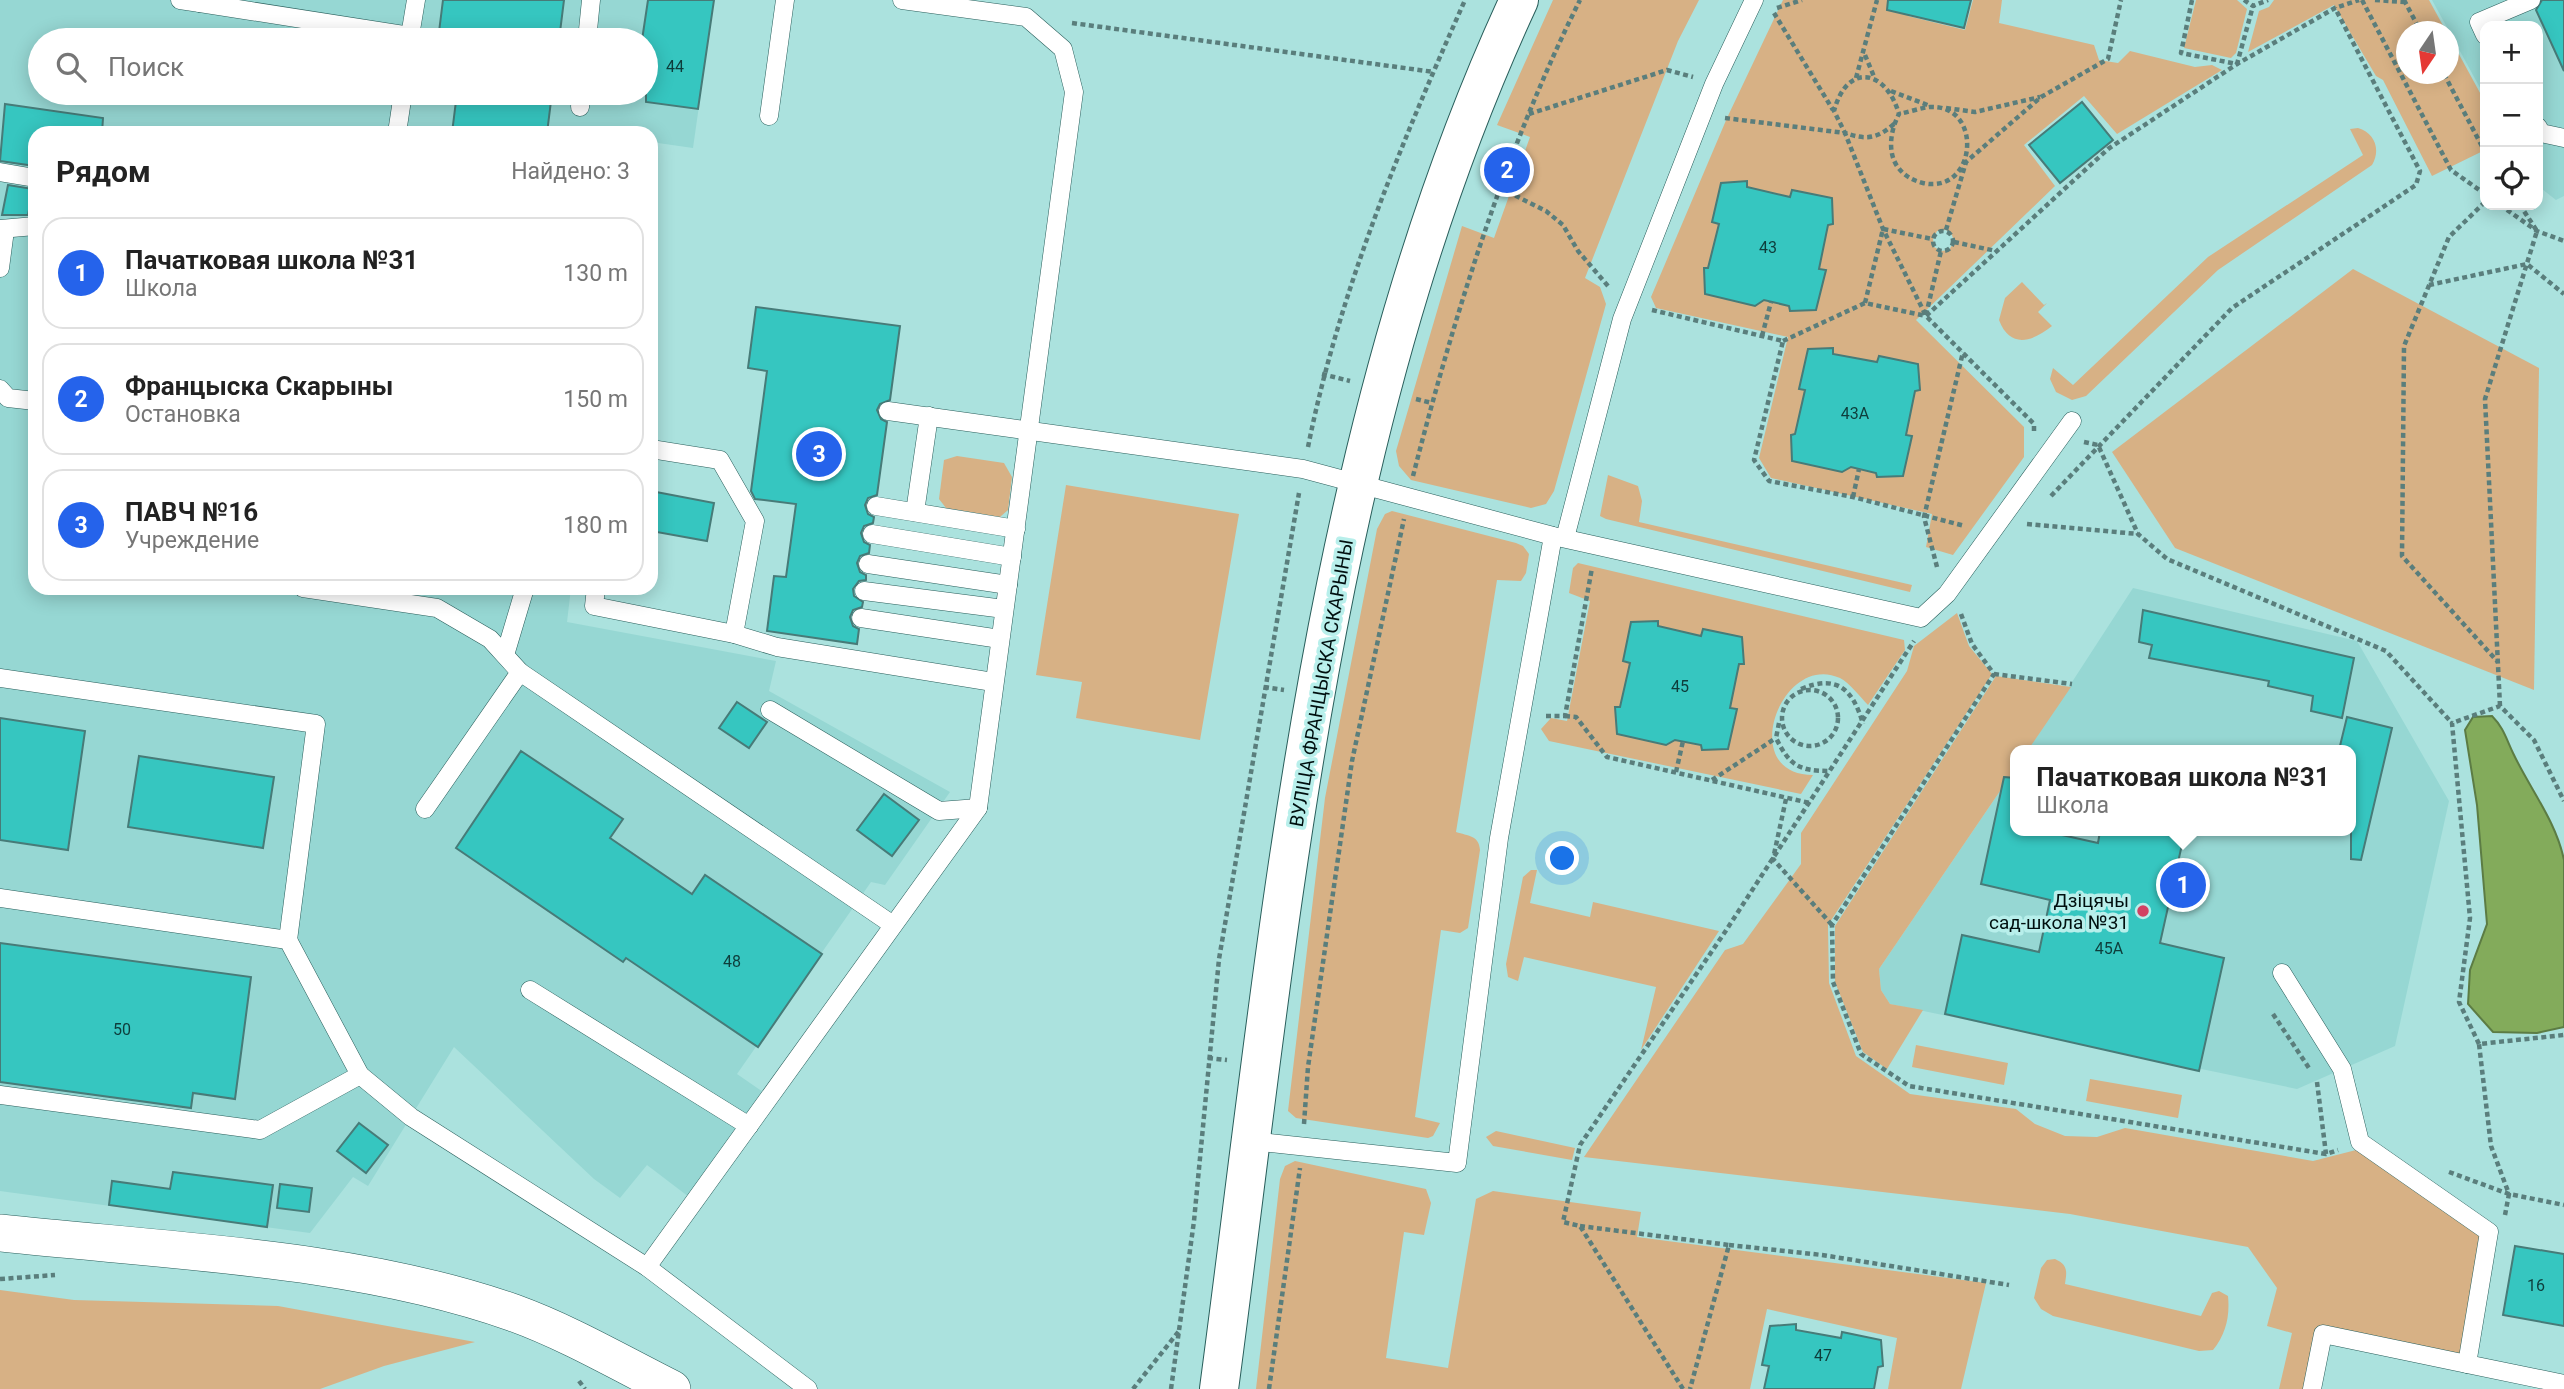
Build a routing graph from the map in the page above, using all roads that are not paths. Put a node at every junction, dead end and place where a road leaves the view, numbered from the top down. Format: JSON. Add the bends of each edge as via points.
{"nodes":[{"id":1,"x":180,"y":0,"type":"edge"},
{"id":2,"x":416,"y":0,"type":"edge"},
{"id":3,"x":591,"y":0,"type":"edge"},
{"id":4,"x":785,"y":0,"type":"edge"},
{"id":5,"x":902,"y":0,"type":"edge"},
{"id":6,"x":1519,"y":0,"type":"edge"},
{"id":7,"x":1754,"y":0,"type":"edge"},
{"id":8,"x":2531,"y":0,"type":"edge"},
{"id":9,"x":200,"y":1,"type":"edge"},
{"id":10,"x":2481,"y":21,"type":"edge"},
{"id":11,"x":353,"y":28,"type":"edge"},
{"id":12,"x":412,"y":28,"type":"edge"},
{"id":13,"x":588,"y":28,"type":"edge"},
{"id":14,"x":401,"y":105,"type":"edge"},
{"id":15,"x":769,"y":116,"type":"dead end"},
{"id":16,"x":398,"y":126,"type":"edge"},
{"id":17,"x":2543,"y":133,"type":"edge"},
{"id":18,"x":2564,"y":138,"type":"edge"},
{"id":19,"x":0,"y":172,"type":"edge"},
{"id":20,"x":28,"y":177,"type":"edge"},
{"id":21,"x":28,"y":227,"type":"edge"},
{"id":22,"x":3,"y":229,"type":"edge"},
{"id":23,"x":0,"y":268,"type":"edge"},
{"id":24,"x":0,"y":389,"type":"edge"},
{"id":25,"x":28,"y":400,"type":"edge"},
{"id":26,"x":888,"y":411,"type":"dead end"},
{"id":27,"x":929,"y":416,"type":"junction"},
{"id":28,"x":2072,"y":421,"type":"dead end"},
{"id":29,"x":1031,"y":430,"type":"junction"},
{"id":30,"x":658,"y":450,"type":"edge"},
{"id":31,"x":1357,"y":485,"type":"junction"},
{"id":32,"x":876,"y":506,"type":"dead end"},
{"id":33,"x":915,"y":512,"type":"junction"},
{"id":34,"x":1016,"y":529,"type":"junction"},
{"id":35,"x":872,"y":534,"type":"dead end"},
{"id":36,"x":1559,"y":537,"type":"junction"},
{"id":37,"x":1012,"y":557,"type":"junction"},
{"id":38,"x":868,"y":564,"type":"dead end"},
{"id":39,"x":1008,"y":585,"type":"junction"},
{"id":40,"x":864,"y":591,"type":"dead end"},
{"id":41,"x":375,"y":595,"type":"edge"},
{"id":42,"x":523,"y":595,"type":"edge"},
{"id":43,"x":595,"y":595,"type":"edge"},
{"id":44,"x":1004,"y":609,"type":"junction"},
{"id":45,"x":861,"y":618,"type":"dead end"},
{"id":46,"x":734,"y":634,"type":"junction"},
{"id":47,"x":1000,"y":639,"type":"junction"},
{"id":48,"x":505,"y":655,"type":"junction"},
{"id":49,"x":520,"y":672,"type":"junction"},
{"id":50,"x":0,"y":678,"type":"edge"},
{"id":51,"x":993,"y":682,"type":"junction"},
{"id":52,"x":770,"y":710,"type":"dead end"},
{"id":53,"x":978,"y":808,"type":"junction"},
{"id":54,"x":425,"y":809,"type":"dead end"},
{"id":55,"x":0,"y":898,"type":"edge"},
{"id":56,"x":893,"y":925,"type":"junction"},
{"id":57,"x":288,"y":940,"type":"junction"},
{"id":58,"x":2282,"y":973,"type":"dead end"},
{"id":59,"x":530,"y":990,"type":"dead end"},
{"id":60,"x":359,"y":1075,"type":"junction"},
{"id":61,"x":0,"y":1095,"type":"edge"},
{"id":62,"x":748,"y":1126,"type":"junction"},
{"id":63,"x":1252,"y":1141,"type":"junction"},
{"id":64,"x":0,"y":1233,"type":"edge"},
{"id":65,"x":647,"y":1268,"type":"junction"},
{"id":66,"x":2467,"y":1364,"type":"junction"},
{"id":67,"x":2564,"y":1384,"type":"edge"},
{"id":68,"x":672,"y":1389,"type":"edge"},
{"id":69,"x":808,"y":1389,"type":"edge"},
{"id":70,"x":1219,"y":1389,"type":"edge"},
{"id":71,"x":2312,"y":1389,"type":"edge"}],
"edges":[{"from":1,"to":9,"type":"lane"},
{"from":2,"to":12,"type":"lane"},
{"from":3,"to":13,"type":"lane"},
{"from":4,"to":15,"type":"lane"},
{"from":5,"to":29,"type":"lane","via":[[1027,17],[1063,49],[1074,92]]},
{"from":6,"to":31,"type":"main road","name":"ВУЛІЦА ФРАНЦЫСКА СКАРЫНЫ","via":[[1482,80],[1448,174]]},
{"from":7,"to":36,"type":"lane","via":[[1714,84],[1629,303]]},
{"from":8,"to":10,"type":"lane"},
{"from":9,"to":11,"type":"lane"},
{"from":14,"to":16,"type":"lane"},
{"from":17,"to":18,"type":"lane"},
{"from":19,"to":20,"type":"lane"},
{"from":21,"to":22,"type":"lane"},
{"from":22,"to":23,"type":"lane"},
{"from":24,"to":25,"type":"lane","via":[[8,398]]},
{"from":26,"to":27,"type":"lane"},
{"from":27,"to":29,"type":"lane"},
{"from":27,"to":33,"type":"lane"},
{"from":28,"to":36,"type":"lane","via":[[1947,594],[1921,618]]},
{"from":29,"to":31,"type":"lane","via":[[1303,469]]},
{"from":29,"to":34,"type":"lane"},
{"from":30,"to":46,"type":"lane","via":[[720,460],[755,521]]},
{"from":31,"to":36,"type":"lane"},
{"from":31,"to":63,"type":"main road","name":"ВУЛІЦА ФРАНЦЫСКА СКАРЫНЫ","via":[[1316,696],[1259,1063]]},
{"from":32,"to":33,"type":"lane"},
{"from":33,"to":34,"type":"lane"},
{"from":34,"to":37,"type":"lane"},
{"from":35,"to":37,"type":"lane"},
{"from":36,"to":63,"type":"lane","via":[[1499,838],[1457,1163]]},
{"from":37,"to":39,"type":"lane"},
{"from":38,"to":39,"type":"lane"},
{"from":39,"to":44,"type":"lane"},
{"from":40,"to":44,"type":"lane"},
{"from":41,"to":48,"type":"lane","via":[[438,608],[490,639]]},
{"from":42,"to":48,"type":"lane"},
{"from":43,"to":46,"type":"lane","via":[[594,606]]},
{"from":44,"to":47,"type":"lane"},
{"from":45,"to":47,"type":"lane"},
{"from":46,"to":51,"type":"lane","via":[[777,647]]},
{"from":47,"to":51,"type":"lane"},
{"from":48,"to":49,"type":"lane"},
{"from":49,"to":54,"type":"lane"},
{"from":49,"to":56,"type":"lane"},
{"from":50,"to":57,"type":"lane","via":[[316,724]]},
{"from":51,"to":53,"type":"lane"},
{"from":52,"to":53,"type":"lane","via":[[939,811]]},
{"from":53,"to":56,"type":"lane"},
{"from":55,"to":57,"type":"lane"},
{"from":56,"to":62,"type":"lane"},
{"from":57,"to":60,"type":"lane"},
{"from":58,"to":66,"type":"lane","via":[[2342,1069],[2360,1142],[2489,1232]]},
{"from":59,"to":62,"type":"lane"},
{"from":60,"to":61,"type":"lane","via":[[260,1129]]},
{"from":60,"to":65,"type":"lane","via":[[411,1117]]},
{"from":62,"to":65,"type":"lane"},
{"from":63,"to":70,"type":"main road","name":"ВУЛІЦА ФРАНЦЫСКА СКАРЫНЫ"},
{"from":64,"to":68,"type":"street","via":[[355,1272],[420,1287],[514,1313]]},
{"from":65,"to":69,"type":"lane"},
{"from":66,"to":67,"type":"lane"},
{"from":66,"to":71,"type":"lane","via":[[2323,1334]]}]}
